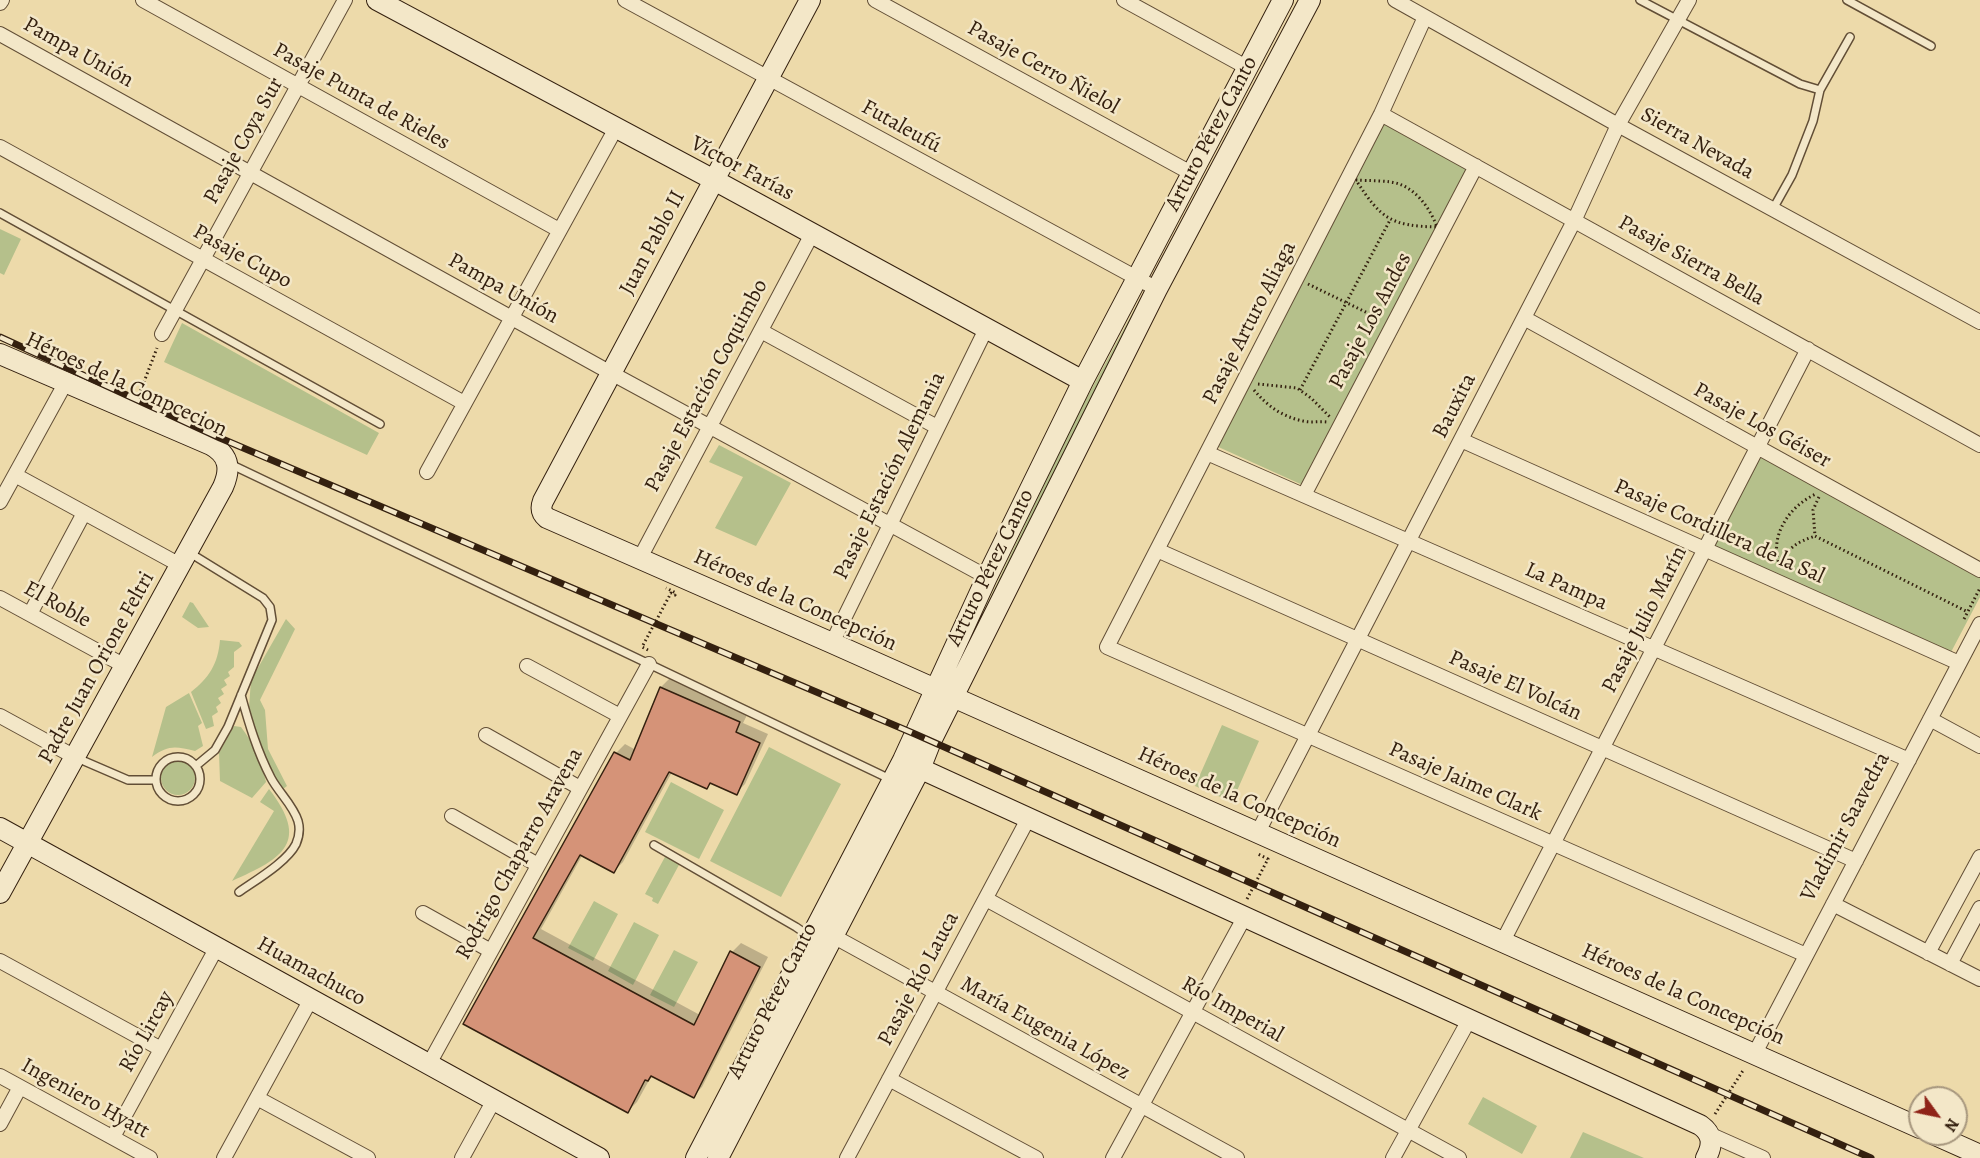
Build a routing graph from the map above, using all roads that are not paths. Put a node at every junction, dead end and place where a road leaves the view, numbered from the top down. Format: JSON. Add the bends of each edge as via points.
{"nodes":[{"id":1,"x":142,"y":0,"type":"edge"},
{"id":2,"x":345,"y":0,"type":"edge"},
{"id":3,"x":377,"y":0,"type":"edge"},
{"id":4,"x":625,"y":0,"type":"edge"},
{"id":5,"x":810,"y":0,"type":"edge"},
{"id":6,"x":875,"y":0,"type":"edge"},
{"id":7,"x":1124,"y":0,"type":"edge"},
{"id":8,"x":1283,"y":0,"type":"edge"},
{"id":9,"x":1310,"y":0,"type":"edge"},
{"id":10,"x":1395,"y":0,"type":"edge"},
{"id":11,"x":1640,"y":0,"type":"edge"},
{"id":12,"x":1689,"y":0,"type":"edge"},
{"id":13,"x":1847,"y":0,"type":"edge"},
{"id":14,"x":1425,"y":17,"type":"junction"},
{"id":15,"x":1678,"y":20,"type":"junction"},
{"id":16,"x":0,"y":34,"type":"edge"},
{"id":17,"x":1850,"y":37,"type":"dead end"},
{"id":18,"x":1931,"y":46,"type":"dead end"},
{"id":19,"x":1248,"y":68,"type":"junction"},
{"id":20,"x":768,"y":78,"type":"junction"},
{"id":21,"x":298,"y":86,"type":"junction"},
{"id":22,"x":1820,"y":90,"type":"junction"},
{"id":23,"x":1381,"y":114,"type":"junction"},
{"id":24,"x":1618,"y":125,"type":"junction"},
{"id":25,"x":616,"y":128,"type":"junction"},
{"id":26,"x":0,"y":147,"type":"edge"},
{"id":27,"x":1476,"y":166,"type":"junction"},
{"id":28,"x":250,"y":173,"type":"junction"},
{"id":29,"x":1191,"y":173,"type":"junction"},
{"id":30,"x":714,"y":180,"type":"junction"},
{"id":31,"x":1773,"y":209,"type":"junction"},
{"id":32,"x":0,"y":213,"type":"edge"},
{"id":33,"x":1574,"y":221,"type":"junction"},
{"id":34,"x":560,"y":230,"type":"junction"},
{"id":35,"x":812,"y":234,"type":"junction"},
{"id":36,"x":203,"y":259,"type":"junction"},
{"id":37,"x":1136,"y":279,"type":"junction"},
{"id":38,"x":1157,"y":289,"type":"junction"},
{"id":39,"x":175,"y":311,"type":"junction"},
{"id":40,"x":512,"y":318,"type":"junction"},
{"id":41,"x":1524,"y":318,"type":"junction"},
{"id":42,"x":1980,"y":322,"type":"edge"},
{"id":43,"x":986,"y":329,"type":"junction"},
{"id":44,"x":761,"y":331,"type":"junction"},
{"id":45,"x":162,"y":334,"type":"road end"},
{"id":46,"x":1808,"y":350,"type":"junction"},
{"id":47,"x":0,"y":354,"type":"edge"},
{"id":48,"x":611,"y":373,"type":"junction"},
{"id":49,"x":1083,"y":381,"type":"junction"},
{"id":50,"x":66,"y":382,"type":"junction"},
{"id":51,"x":464,"y":403,"type":"junction"},
{"id":52,"x":380,"y":424,"type":"dead end"},
{"id":53,"x":710,"y":426,"type":"junction"},
{"id":54,"x":938,"y":427,"type":"junction"},
{"id":55,"x":1461,"y":440,"type":"junction"},
{"id":56,"x":1980,"y":444,"type":"edge"},
{"id":57,"x":1758,"y":447,"type":"junction"},
{"id":58,"x":1207,"y":453,"type":"junction"},
{"id":59,"x":228,"y":463,"type":"junction"},
{"id":60,"x":427,"y":472,"type":"dead end"},
{"id":61,"x":15,"y":475,"type":"junction"},
{"id":62,"x":1304,"y":495,"type":"junction"},
{"id":63,"x":0,"y":502,"type":"edge"},
{"id":64,"x":541,"y":511,"type":"joint"},
{"id":65,"x":84,"y":513,"type":"junction"},
{"id":66,"x":890,"y":524,"type":"junction"},
{"id":67,"x":1409,"y":540,"type":"junction"},
{"id":68,"x":1705,"y":549,"type":"junction"},
{"id":69,"x":1157,"y":550,"type":"junction"},
{"id":70,"x":184,"y":558,"type":"junction"},
{"id":71,"x":640,"y":558,"type":"junction"},
{"id":72,"x":1980,"y":570,"type":"edge"},
{"id":73,"x":987,"y":577,"type":"junction"},
{"id":74,"x":0,"y":598,"type":"edge"},
{"id":75,"x":30,"y":614,"type":"junction"},
{"id":76,"x":1980,"y":624,"type":"edge"},
{"id":77,"x":1358,"y":639,"type":"junction"},
{"id":78,"x":832,"y":643,"type":"junction"},
{"id":79,"x":1107,"y":647,"type":"joint"},
{"id":80,"x":1654,"y":648,"type":"junction"},
{"id":81,"x":649,"y":657,"type":"junction"},
{"id":82,"x":1959,"y":663,"type":"junction"},
{"id":83,"x":124,"y":666,"type":"junction"},
{"id":84,"x":527,"y":666,"type":"dead end"},
{"id":85,"x":935,"y":689,"type":"junction"},
{"id":86,"x":241,"y":695,"type":"junction"},
{"id":87,"x":953,"y":698,"type":"junction"},
{"id":88,"x":0,"y":716,"type":"edge"},
{"id":89,"x":620,"y":716,"type":"junction"},
{"id":90,"x":1930,"y":719,"type":"junction"},
{"id":91,"x":486,"y":735,"type":"dead end"},
{"id":92,"x":1308,"y":735,"type":"junction"},
{"id":93,"x":1980,"y":746,"type":"edge"},
{"id":94,"x":1603,"y":748,"type":"junction"},
{"id":95,"x":75,"y":757,"type":"junction"},
{"id":96,"x":1909,"y":760,"type":"junction"},
{"id":97,"x":197,"y":765,"type":"junction"},
{"id":98,"x":912,"y":765,"type":"junction"},
{"id":99,"x":156,"y":780,"type":"junction"},
{"id":100,"x":901,"y":785,"type":"junction"},
{"id":101,"x":580,"y":788,"type":"junction"},
{"id":102,"x":452,"y":816,"type":"dead end"},
{"id":103,"x":1028,"y":819,"type":"junction"},
{"id":104,"x":0,"y":828,"type":"edge"},
{"id":105,"x":28,"y":843,"type":"junction"},
{"id":106,"x":1262,"y":843,"type":"junction"},
{"id":107,"x":1554,"y":843,"type":"junction"},
{"id":108,"x":654,"y":844,"type":"dead end"},
{"id":109,"x":1980,"y":857,"type":"edge"},
{"id":110,"x":1856,"y":861,"type":"junction"},
{"id":111,"x":538,"y":865,"type":"junction"},
{"id":112,"x":239,"y":892,"type":"dead end"},
{"id":113,"x":0,"y":893,"type":"edge"},
{"id":114,"x":986,"y":899,"type":"junction"},
{"id":115,"x":1833,"y":904,"type":"junction"},
{"id":116,"x":1980,"y":908,"type":"edge"},
{"id":117,"x":423,"y":913,"type":"dead end"},
{"id":118,"x":1244,"y":918,"type":"junction"},
{"id":119,"x":834,"y":936,"type":"junction"},
{"id":120,"x":811,"y":938,"type":"junction"},
{"id":121,"x":1503,"y":941,"type":"junction"},
{"id":122,"x":217,"y":947,"type":"junction"},
{"id":123,"x":491,"y":951,"type":"junction"},
{"id":124,"x":1928,"y":953,"type":"junction"},
{"id":125,"x":1806,"y":955,"type":"junction"},
{"id":126,"x":0,"y":961,"type":"edge"},
{"id":127,"x":1950,"y":964,"type":"junction"},
{"id":128,"x":1980,"y":979,"type":"edge"},
{"id":129,"x":935,"y":993,"type":"junction"},
{"id":130,"x":311,"y":999,"type":"junction"},
{"id":131,"x":1192,"y":1012,"type":"junction"},
{"id":132,"x":1469,"y":1020,"type":"junction"},
{"id":133,"x":161,"y":1049,"type":"junction"},
{"id":134,"x":1755,"y":1053,"type":"junction"},
{"id":135,"x":429,"y":1064,"type":"junction"},
{"id":136,"x":0,"y":1076,"type":"edge"},
{"id":137,"x":890,"y":1079,"type":"junction"},
{"id":138,"x":20,"y":1087,"type":"junction"},
{"id":139,"x":257,"y":1098,"type":"junction"},
{"id":140,"x":494,"y":1100,"type":"junction"},
{"id":141,"x":1141,"y":1106,"type":"junction"},
{"id":142,"x":1908,"y":1123,"type":"edge"},
{"id":143,"x":0,"y":1124,"type":"edge"},
{"id":144,"x":1408,"y":1130,"type":"junction"},
{"id":145,"x":1708,"y":1132,"type":"junction"},
{"id":146,"x":113,"y":1137,"type":"junction"},
{"id":147,"x":1960,"y":1146,"type":"edge"},
{"id":148,"x":586,"y":1155,"type":"edge"},
{"id":149,"x":1980,"y":1155,"type":"edge"},
{"id":150,"x":150,"y":1158,"type":"edge"},
{"id":151,"x":224,"y":1158,"type":"edge"},
{"id":152,"x":368,"y":1158,"type":"edge"},
{"id":153,"x":462,"y":1158,"type":"edge"},
{"id":154,"x":696,"y":1158,"type":"edge"},
{"id":155,"x":718,"y":1158,"type":"edge"},
{"id":156,"x":847,"y":1158,"type":"edge"},
{"id":157,"x":1036,"y":1158,"type":"edge"},
{"id":158,"x":1113,"y":1158,"type":"edge"},
{"id":159,"x":1237,"y":1158,"type":"edge"},
{"id":160,"x":1393,"y":1158,"type":"edge"},
{"id":161,"x":1459,"y":1158,"type":"edge"},
{"id":162,"x":1706,"y":1158,"type":"edge"},
{"id":163,"x":1762,"y":1158,"type":"edge"}],
"edges":[{"from":1,"to":21,"type":"street","name":"Pasaje Punta de Rieles"},
{"from":2,"to":21,"type":"street","name":"Pasaje Coya Sur"},
{"from":3,"to":25,"type":"street","name":"Víctor Farías"},
{"from":4,"to":20,"type":"street","name":"Futaleufú"},
{"from":5,"to":20,"type":"street","name":"Juan Pablo II"},
{"from":6,"to":29,"type":"street","name":"Pasaje Cerro Ñielol"},
{"from":7,"to":19,"type":"street"},
{"from":8,"to":19,"type":"street","name":"Arturo Pérez Canto"},
{"from":9,"to":38,"type":"street","name":"Arturo Pérez Canto"},
{"from":10,"to":14,"type":"street","name":"Sierra Nevada"},
{"from":11,"to":15,"type":"lane"},
{"from":12,"to":15,"type":"street","name":"Bauxita"},
{"from":13,"to":18,"type":"lane"},
{"from":14,"to":23,"type":"street","name":"Pasaje Arturo Aliaga"},
{"from":14,"to":24,"type":"street","name":"Sierra Nevada"},
{"from":15,"to":22,"type":"lane","via":[[1800,84]]},
{"from":15,"to":24,"type":"street","name":"Bauxita"},
{"from":16,"to":28,"type":"street","name":"Pampa Unión"},
{"from":17,"to":22,"type":"lane"},
{"from":19,"to":29,"type":"street","name":"Arturo Pérez Canto"},
{"from":20,"to":30,"type":"street","name":"Juan Pablo II"},
{"from":20,"to":37,"type":"street","name":"Futaleufú"},
{"from":21,"to":28,"type":"street","name":"Pasaje Coya Sur"},
{"from":21,"to":34,"type":"street","name":"Pasaje Punta de Rieles"},
{"from":22,"to":31,"type":"lane","via":[[1813,121],[1792,175]]},
{"from":23,"to":27,"type":"street","name":"Pasaje Sierra Bella"},
{"from":23,"to":58,"type":"street","name":"Pasaje Arturo Aliaga"},
{"from":24,"to":31,"type":"street","name":"Sierra Nevada"},
{"from":24,"to":33,"type":"street","name":"Bauxita"},
{"from":25,"to":30,"type":"street","name":"Víctor Farías"},
{"from":25,"to":34,"type":"street"},
{"from":26,"to":36,"type":"street","name":"Pasaje Cupo"},
{"from":27,"to":33,"type":"street","name":"Pasaje Sierra Bella"},
{"from":27,"to":62,"type":"street","name":"Pasaje Los Andes"},
{"from":28,"to":36,"type":"street","name":"Pasaje Coya Sur"},
{"from":28,"to":40,"type":"street","name":"Pampa Unión"},
{"from":29,"to":37,"type":"street","name":"Arturo Pérez Canto"},
{"from":30,"to":35,"type":"street","name":"Víctor Farías"},
{"from":30,"to":48,"type":"street","name":"Juan Pablo II"},
{"from":31,"to":42,"type":"street","name":"Sierra Nevada"},
{"from":32,"to":39,"type":"lane"},
{"from":33,"to":41,"type":"street","name":"Bauxita"},
{"from":33,"to":46,"type":"street","name":"Pasaje Sierra Bella"},
{"from":34,"to":40,"type":"street"},
{"from":35,"to":43,"type":"street","name":"Víctor Farías"},
{"from":35,"to":44,"type":"street","name":"Pasaje Estación Coquimbo"},
{"from":36,"to":39,"type":"street","name":"Pasaje Coya Sur"},
{"from":36,"to":51,"type":"street","name":"Pasaje Cupo"},
{"from":37,"to":38,"type":"street","name":"Futaleufú"},
{"from":37,"to":49,"type":"street","name":"Arturo Pérez Canto"},
{"from":38,"to":87,"type":"street","name":"Arturo Pérez Canto"},
{"from":39,"to":45,"type":"street","name":"Pasaje Coya Sur"},
{"from":39,"to":52,"type":"lane"},
{"from":40,"to":48,"type":"street","name":"Pampa Unión"},
{"from":40,"to":51,"type":"street"},
{"from":41,"to":55,"type":"street","name":"Bauxita"},
{"from":41,"to":57,"type":"street","name":"Pasaje Los Géiser"},
{"from":43,"to":49,"type":"street","name":"Víctor Farías"},
{"from":43,"to":54,"type":"street","name":"Pasaje Estación Alemania"},
{"from":44,"to":53,"type":"street","name":"Pasaje Estación Coquimbo"},
{"from":44,"to":54,"type":"street"},
{"from":46,"to":56,"type":"street","name":"Pasaje Sierra Bella"},
{"from":46,"to":57,"type":"street","name":"Pasaje Julio Marín"},
{"from":47,"to":50,"type":"street","name":"Héroes de la Conpcecion"},
{"from":48,"to":53,"type":"street","name":"Pampa Unión"},
{"from":48,"to":64,"type":"street","name":"Juan Pablo II"},
{"from":49,"to":73,"type":"street","name":"Arturo Pérez Canto"},
{"from":50,"to":59,"type":"street","name":"Héroes de la Conpcecion","via":[[211,445]]},
{"from":50,"to":61,"type":"street"},
{"from":51,"to":60,"type":"street"},
{"from":53,"to":66,"type":"street","name":"Pampa Unión"},
{"from":53,"to":71,"type":"street","name":"Pasaje Estación Coquimbo"},
{"from":54,"to":66,"type":"street","name":"Pasaje Estación Alemania"},
{"from":55,"to":67,"type":"street","name":"Bauxita"},
{"from":55,"to":68,"type":"street","name":"Pasaje Cordillera de la Sal"},
{"from":57,"to":68,"type":"street","name":"Pasaje Julio Marín"},
{"from":57,"to":72,"type":"street","name":"Pasaje Los Géiser"},
{"from":58,"to":62,"type":"street","name":"La Pampa"},
{"from":58,"to":69,"type":"street","name":"Pasaje Arturo Aliaga"},
{"from":59,"to":70,"type":"street","name":"Padre Juan Orione Feltri","via":[[223,487]]},
{"from":59,"to":81,"type":"lane"},
{"from":61,"to":63,"type":"street"},
{"from":61,"to":65,"type":"street"},
{"from":62,"to":67,"type":"street","name":"La Pampa"},
{"from":64,"to":71,"type":"street","name":"Héroes de la Concepción","via":[[547,518]]},
{"from":65,"to":70,"type":"street"},
{"from":65,"to":75,"type":"street"},
{"from":66,"to":73,"type":"street","name":"Pampa Unión"},
{"from":66,"to":78,"type":"street","name":"Pasaje Estación Alemania"},
{"from":67,"to":77,"type":"street","name":"Bauxita"},
{"from":67,"to":80,"type":"street","name":"La Pampa"},
{"from":68,"to":80,"type":"street","name":"Pasaje Julio Marín"},
{"from":68,"to":82,"type":"street","name":"Pasaje Cordillera de la Sal"},
{"from":69,"to":77,"type":"street","name":"Pasaje El Volcán"},
{"from":69,"to":79,"type":"street","name":"Pasaje Arturo Aliaga"},
{"from":70,"to":83,"type":"street","name":"Padre Juan Orione Feltri"},
{"from":70,"to":86,"type":"lane","via":[[263,598],[270,607],[272,621]]},
{"from":71,"to":78,"type":"street","name":"Héroes de la Concepción"},
{"from":73,"to":85,"type":"street","name":"Arturo Pérez Canto"},
{"from":74,"to":75,"type":"street","name":"El Roble"},
{"from":75,"to":83,"type":"street","name":"El Roble"},
{"from":76,"to":82,"type":"street","name":"Vladimir Saavedra"},
{"from":77,"to":92,"type":"street","name":"Bauxita"},
{"from":77,"to":94,"type":"street","name":"Pasaje El Volcán"},
{"from":78,"to":85,"type":"street","name":"Héroes de la Concepción"},
{"from":79,"to":92,"type":"street","name":"Pasaje Jaime Clark"},
{"from":80,"to":94,"type":"street","name":"Pasaje Julio Marín"},
{"from":80,"to":96,"type":"street","name":"La Pampa"},
{"from":81,"to":89,"type":"street","name":"Rodrigo Chaparro Aravena"},
{"from":81,"to":100,"type":"lane"},
{"from":82,"to":90,"type":"street","name":"Vladimir Saavedra"},
{"from":83,"to":95,"type":"street","name":"Padre Juan Orione Feltri"},
{"from":84,"to":89,"type":"street"},
{"from":85,"to":87,"type":"street","name":"Héroes de la Concepción"},
{"from":85,"to":98,"type":"street","name":"Arturo Pérez Canto"},
{"from":86,"to":97,"type":"lane","via":[[215,750]]},
{"from":86,"to":112,"type":"lane","via":[[261,756],[292,808],[299,835],[287,855]]},
{"from":87,"to":98,"type":"street","name":"Arturo Pérez Canto","via":[[931,741]]},
{"from":87,"to":106,"type":"street","name":"Héroes de la Concepción"},
{"from":88,"to":95,"type":"street"},
{"from":89,"to":101,"type":"street","name":"Rodrigo Chaparro Aravena"},
{"from":90,"to":93,"type":"street"},
{"from":90,"to":96,"type":"street","name":"Vladimir Saavedra"},
{"from":91,"to":101,"type":"street"},
{"from":92,"to":106,"type":"street","name":"Bauxita"},
{"from":92,"to":107,"type":"street","name":"Pasaje Jaime Clark"},
{"from":94,"to":107,"type":"street","name":"Pasaje Julio Marín"},
{"from":94,"to":110,"type":"street","name":"Pasaje El Volcán"},
{"from":95,"to":99,"type":"lane","via":[[128,780]]},
{"from":95,"to":105,"type":"street","name":"Padre Juan Orione Feltri"},
{"from":96,"to":110,"type":"street","name":"Vladimir Saavedra"},
{"from":97,"to":99,"type":"lane","via":[[186,757],[171,757],[160,766]]},
{"from":97,"to":99,"type":"lane","via":[[200,786],[185,800],[166,797]]},
{"from":98,"to":100,"type":"street","name":"Arturo Pérez Canto"},
{"from":98,"to":103,"type":"street"},
{"from":100,"to":119,"type":"street","name":"Arturo Pérez Canto"},
{"from":100,"to":120,"type":"street","name":"Arturo Pérez Canto"},
{"from":101,"to":111,"type":"street","name":"Rodrigo Chaparro Aravena"},
{"from":102,"to":111,"type":"street"},
{"from":103,"to":114,"type":"street","name":"Pasaje Río Lauca"},
{"from":103,"to":118,"type":"street"},
{"from":104,"to":105,"type":"street","name":"Huamachuco"},
{"from":105,"to":113,"type":"street","name":"Padre Juan Orione Feltri"},
{"from":105,"to":122,"type":"street","name":"Huamachuco"},
{"from":106,"to":121,"type":"street","name":"Héroes de la Concepción"},
{"from":107,"to":121,"type":"street","name":"Pasaje Julio Marín"},
{"from":107,"to":125,"type":"street","name":"Pasaje Jaime Clark"},
{"from":108,"to":120,"type":"lane"},
{"from":109,"to":124,"type":"street"},
{"from":110,"to":115,"type":"street","name":"Vladimir Saavedra"},
{"from":111,"to":123,"type":"street","name":"Rodrigo Chaparro Aravena"},
{"from":114,"to":129,"type":"street","name":"Pasaje Río Lauca"},
{"from":114,"to":131,"type":"street","name":"Río Imperial"},
{"from":115,"to":124,"type":"street"},
{"from":115,"to":125,"type":"street","name":"Vladimir Saavedra"},
{"from":116,"to":127,"type":"street"},
{"from":117,"to":123,"type":"street"},
{"from":118,"to":131,"type":"street"},
{"from":118,"to":132,"type":"street"},
{"from":119,"to":129,"type":"street","name":"María Eugenia López"},
{"from":119,"to":155,"type":"street","name":"Arturo Pérez Canto"},
{"from":120,"to":154,"type":"street","name":"Arturo Pérez Canto"},
{"from":121,"to":134,"type":"street","name":"Héroes de la Concepción"},
{"from":122,"to":130,"type":"street","name":"Huamachuco"},
{"from":122,"to":133,"type":"street","name":"Río Lircay"},
{"from":123,"to":135,"type":"street","name":"Rodrigo Chaparro Aravena"},
{"from":124,"to":127,"type":"street"},
{"from":125,"to":134,"type":"street","name":"Vladimir Saavedra"},
{"from":126,"to":133,"type":"street"},
{"from":127,"to":128,"type":"street"},
{"from":129,"to":137,"type":"street","name":"Pasaje Río Lauca"},
{"from":129,"to":141,"type":"street","name":"María Eugenia López"},
{"from":130,"to":135,"type":"street","name":"Huamachuco"},
{"from":130,"to":139,"type":"street"},
{"from":131,"to":141,"type":"street"},
{"from":131,"to":144,"type":"street","name":"Río Imperial"},
{"from":132,"to":144,"type":"street"},
{"from":132,"to":145,"type":"street"},
{"from":133,"to":146,"type":"street","name":"Río Lircay"},
{"from":134,"to":142,"type":"street","name":"Héroes de la Concepción"},
{"from":135,"to":140,"type":"street","name":"Huamachuco"},
{"from":136,"to":138,"type":"street","name":"Ingeniero Hyatt"},
{"from":137,"to":156,"type":"street","name":"Pasaje Río Lauca"},
{"from":137,"to":157,"type":"street"},
{"from":138,"to":143,"type":"street"},
{"from":138,"to":146,"type":"street","name":"Ingeniero Hyatt"},
{"from":139,"to":151,"type":"street"},
{"from":139,"to":152,"type":"street"},
{"from":140,"to":148,"type":"street","name":"Huamachuco"},
{"from":140,"to":153,"type":"street"},
{"from":141,"to":158,"type":"street"},
{"from":141,"to":159,"type":"street","name":"María Eugenia López"},
{"from":144,"to":160,"type":"street"},
{"from":144,"to":161,"type":"street","name":"Río Imperial"},
{"from":145,"to":162,"type":"street","via":[[1712,1148]]},
{"from":145,"to":163,"type":"street"},
{"from":146,"to":150,"type":"street","name":"Ingeniero Hyatt"},
{"from":147,"to":149,"type":"street"}]}
